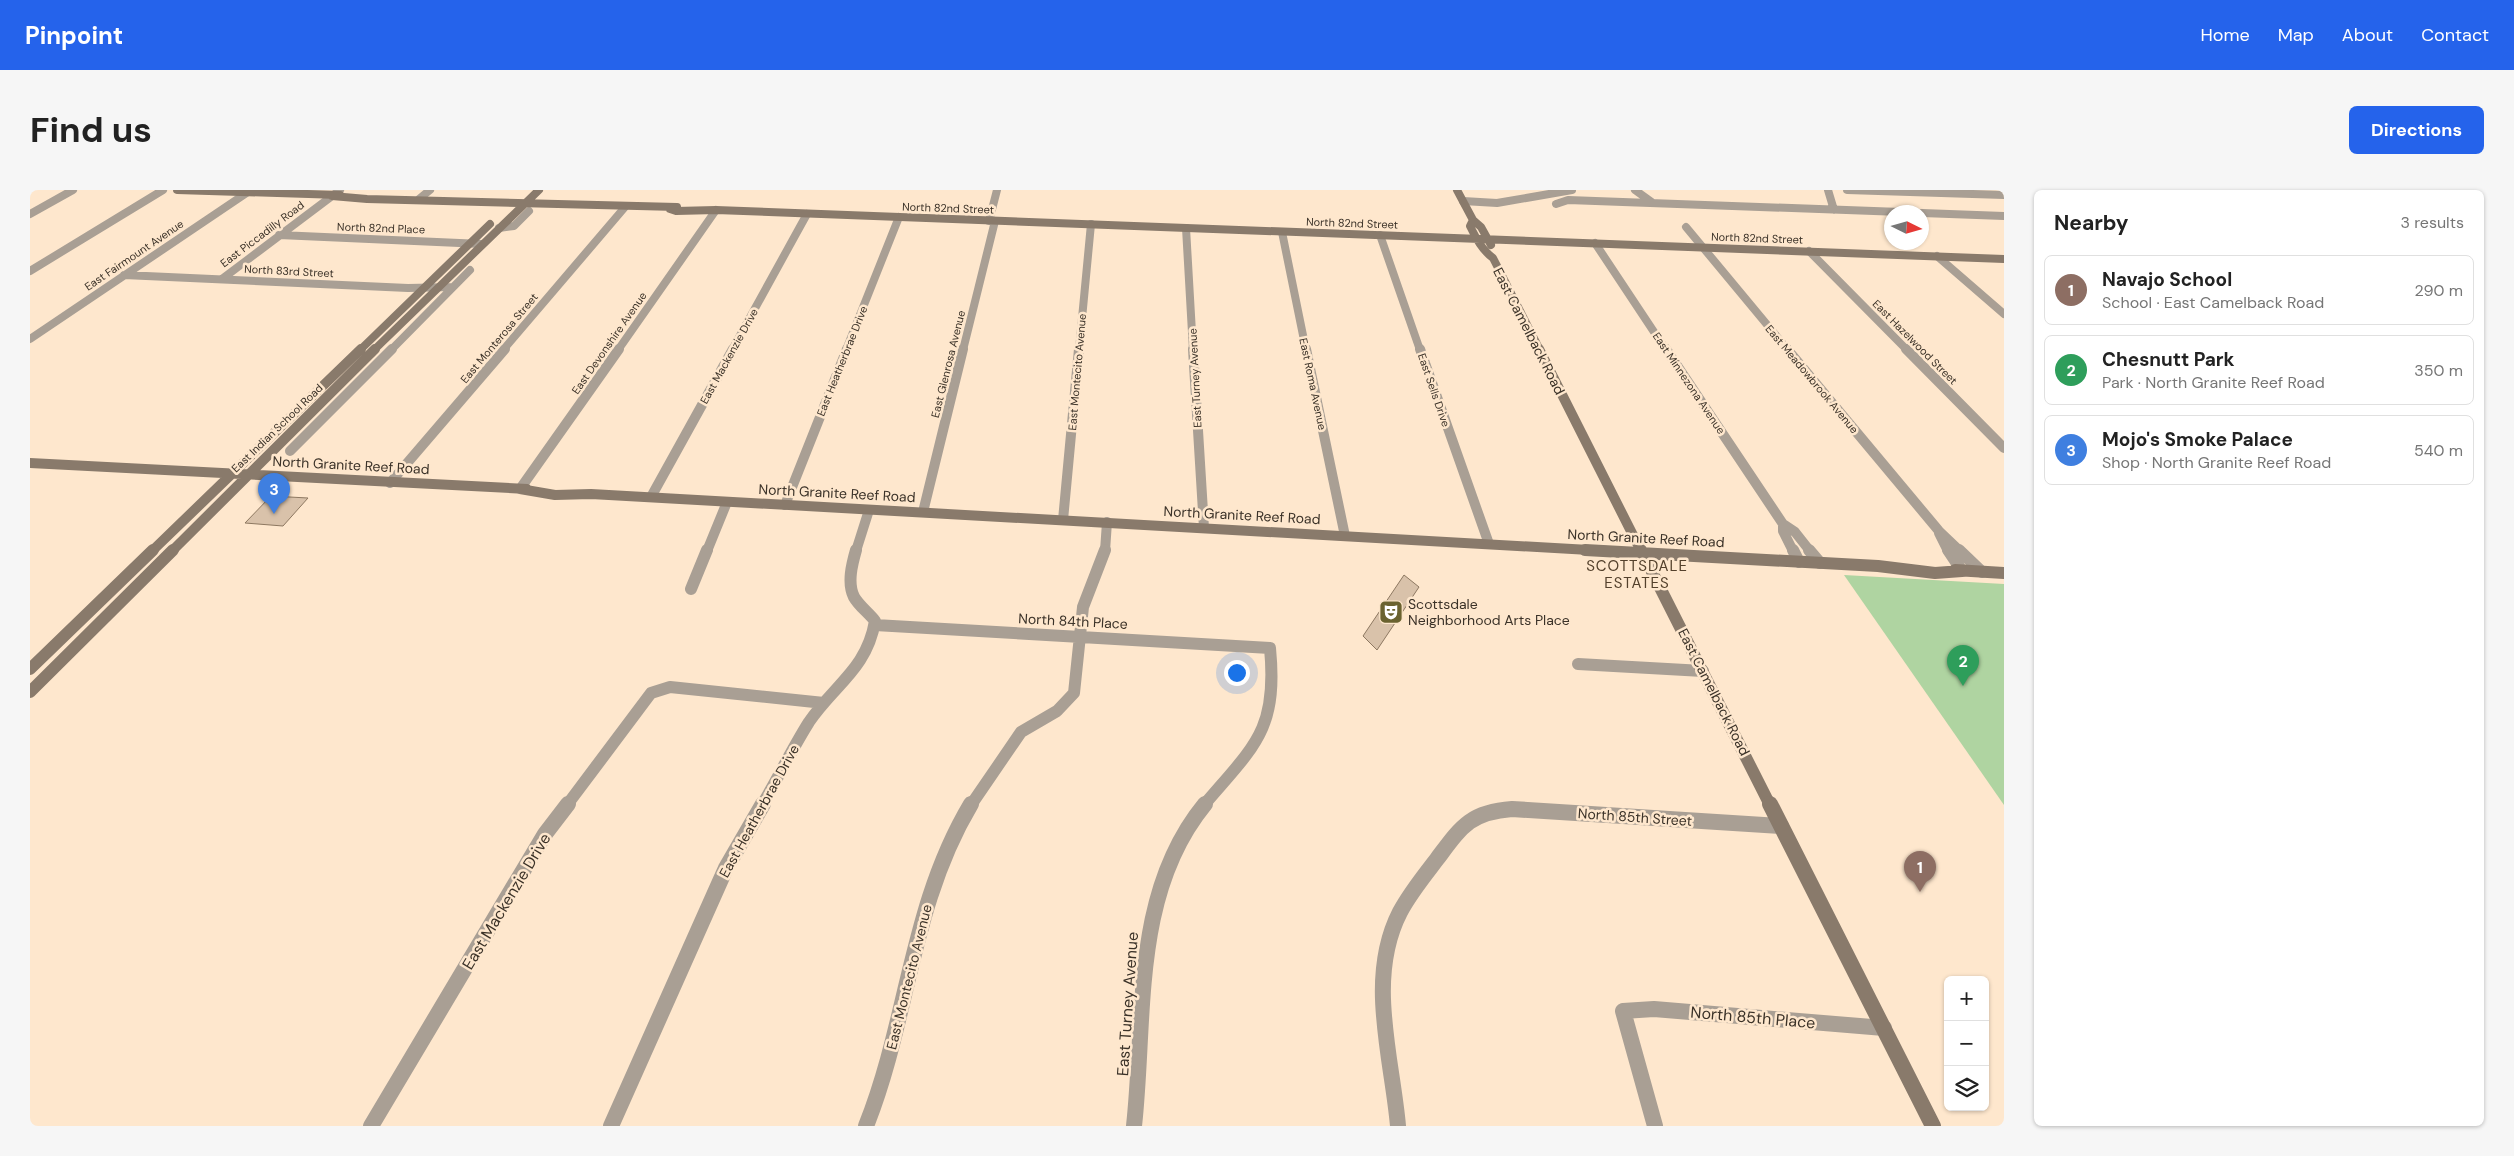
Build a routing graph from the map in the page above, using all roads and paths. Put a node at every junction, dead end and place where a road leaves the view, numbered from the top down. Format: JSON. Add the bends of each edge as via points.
{"nodes":[{"id":1,"x":73,"y":190,"type":"edge"},
{"id":2,"x":163,"y":190,"type":"edge"},
{"id":3,"x":177,"y":190,"type":"edge"},
{"id":4,"x":340,"y":190,"type":"edge"},
{"id":5,"x":430,"y":190,"type":"edge"},
{"id":6,"x":527,"y":190,"type":"edge"},
{"id":7,"x":539,"y":190,"type":"edge"},
{"id":8,"x":997,"y":190,"type":"edge"},
{"id":9,"x":1458,"y":190,"type":"edge"},
{"id":10,"x":1541,"y":190,"type":"edge"},
{"id":11,"x":1572,"y":190,"type":"edge"},
{"id":12,"x":1635,"y":190,"type":"edge"},
{"id":13,"x":1828,"y":190,"type":"edge"},
{"id":14,"x":1847,"y":190,"type":"edge"},
{"id":15,"x":1974,"y":190,"type":"edge"},
{"id":16,"x":249,"y":191,"type":"edge"},
{"id":17,"x":1881,"y":191,"type":"edge"},
{"id":18,"x":2000,"y":195,"type":"edge"},
{"id":19,"x":332,"y":196,"type":"junction"},
{"id":20,"x":419,"y":199,"type":"junction"},
{"id":21,"x":1463,"y":201,"type":"junction"},
{"id":22,"x":513,"y":203,"type":"junction"},
{"id":23,"x":525,"y":203,"type":"junction"},
{"id":24,"x":1653,"y":203,"type":"junction"},
{"id":25,"x":1556,"y":204,"type":"dead end"},
{"id":26,"x":625,"y":207,"type":"junction"},
{"id":27,"x":716,"y":210,"type":"junction"},
{"id":28,"x":1834,"y":210,"type":"junction"},
{"id":29,"x":529,"y":211,"type":"dead end"},
{"id":30,"x":1884,"y":212,"type":"edge"},
{"id":31,"x":1929,"y":213,"type":"edge"},
{"id":32,"x":30,"y":214,"type":"edge"},
{"id":33,"x":807,"y":214,"type":"junction"},
{"id":34,"x":2004,"y":216,"type":"edge"},
{"id":35,"x":899,"y":217,"type":"junction"},
{"id":36,"x":1473,"y":220,"type":"junction"},
{"id":37,"x":992,"y":221,"type":"junction"},
{"id":38,"x":1091,"y":224,"type":"junction"},
{"id":39,"x":1686,"y":227,"type":"dead end"},
{"id":40,"x":499,"y":228,"type":"junction"},
{"id":41,"x":1186,"y":228,"type":"junction"},
{"id":42,"x":1282,"y":232,"type":"junction"},
{"id":43,"x":279,"y":235,"type":"junction"},
{"id":44,"x":1380,"y":235,"type":"junction"},
{"id":45,"x":1477,"y":239,"type":"junction"},
{"id":46,"x":1488,"y":239,"type":"junction"},
{"id":47,"x":470,"y":243,"type":"junction"},
{"id":48,"x":1595,"y":243,"type":"junction"},
{"id":49,"x":482,"y":244,"type":"junction"},
{"id":50,"x":1702,"y":247,"type":"junction"},
{"id":51,"x":1809,"y":251,"type":"junction"},
{"id":52,"x":1937,"y":256,"type":"junction"},
{"id":53,"x":1493,"y":258,"type":"junction"},
{"id":54,"x":2004,"y":259,"type":"edge"},
{"id":55,"x":470,"y":270,"type":"dead end"},
{"id":56,"x":30,"y":271,"type":"edge"},
{"id":57,"x":124,"y":275,"type":"junction"},
{"id":58,"x":222,"y":279,"type":"junction"},
{"id":59,"x":423,"y":287,"type":"junction"},
{"id":60,"x":438,"y":287,"type":"junction"},
{"id":61,"x":454,"y":287,"type":"junction"},
{"id":62,"x":2004,"y":314,"type":"edge"},
{"id":63,"x":30,"y":338,"type":"edge"},
{"id":64,"x":282,"y":441,"type":"junction"},
{"id":65,"x":299,"y":442,"type":"junction"},
{"id":66,"x":2004,"y":448,"type":"edge"},
{"id":67,"x":290,"y":451,"type":"dead end"},
{"id":68,"x":30,"y":463,"type":"edge"},
{"id":69,"x":230,"y":474,"type":"junction"},
{"id":70,"x":248,"y":475,"type":"junction"},
{"id":71,"x":390,"y":483,"type":"junction"},
{"id":72,"x":520,"y":490,"type":"junction"},
{"id":73,"x":651,"y":497,"type":"junction"},
{"id":74,"x":727,"y":502,"type":"junction"},
{"id":75,"x":784,"y":505,"type":"junction"},
{"id":76,"x":869,"y":510,"type":"junction"},
{"id":77,"x":923,"y":512,"type":"junction"},
{"id":78,"x":1063,"y":520,"type":"junction"},
{"id":79,"x":1107,"y":522,"type":"junction"},
{"id":80,"x":1783,"y":524,"type":"junction"},
{"id":81,"x":1204,"y":528,"type":"junction"},
{"id":82,"x":1939,"y":531,"type":"junction"},
{"id":83,"x":1345,"y":536,"type":"junction"},
{"id":84,"x":1489,"y":544,"type":"junction"},
{"id":85,"x":1644,"y":553,"type":"junction"},
{"id":86,"x":1799,"y":562,"type":"junction"},
{"id":87,"x":1820,"y":563,"type":"junction"},
{"id":88,"x":1962,"y":571,"type":"junction"},
{"id":89,"x":1982,"y":572,"type":"junction"},
{"id":90,"x":2004,"y":573,"type":"edge"},
{"id":91,"x":691,"y":589,"type":"dead end"},
{"id":92,"x":875,"y":625,"type":"junction"},
{"id":93,"x":1080,"y":637,"type":"junction"},
{"id":94,"x":1270,"y":648,"type":"joint"},
{"id":95,"x":1578,"y":664,"type":"dead end"},
{"id":96,"x":30,"y":669,"type":"edge"},
{"id":97,"x":1703,"y":671,"type":"junction"},
{"id":98,"x":30,"y":692,"type":"edge"},
{"id":99,"x":824,"y":703,"type":"junction"},
{"id":100,"x":1781,"y":826,"type":"junction"},
{"id":101,"x":1884,"y":1028,"type":"junction"},
{"id":102,"x":371,"y":1126,"type":"edge"},
{"id":103,"x":611,"y":1126,"type":"edge"},
{"id":104,"x":866,"y":1126,"type":"edge"},
{"id":105,"x":1134,"y":1126,"type":"edge"},
{"id":106,"x":1398,"y":1126,"type":"edge"},
{"id":107,"x":1654,"y":1126,"type":"edge"},
{"id":108,"x":1933,"y":1126,"type":"edge"}],
"edges":[{"from":1,"to":32,"type":"street"},
{"from":2,"to":56,"type":"street"},
{"from":3,"to":16,"type":"street","name":"North 82nd Street"},
{"from":4,"to":19,"type":"street","name":"East Piccadilly Road"},
{"from":5,"to":20,"type":"street"},
{"from":6,"to":22,"type":"street","name":"East Indian School Road"},
{"from":7,"to":23,"type":"street","name":"East Indian School Road"},
{"from":8,"to":37,"type":"street","name":"East Glenrosa Avenue"},
{"from":9,"to":21,"type":"street","name":"East Camelback Road"},
{"from":10,"to":21,"type":"street","via":[[1503,198]]},
{"from":11,"to":21,"type":"street","via":[[1504,203]]},
{"from":12,"to":24,"type":"street"},
{"from":13,"to":28,"type":"street"},
{"from":14,"to":17,"type":"street"},
{"from":15,"to":18,"type":"street"},
{"from":16,"to":19,"type":"street","name":"North 82nd Street"},
{"from":16,"to":57,"type":"street","name":"East Fairmount Avenue"},
{"from":17,"to":18,"type":"street"},
{"from":19,"to":20,"type":"street","name":"North 82nd Street"},
{"from":19,"to":43,"type":"street","name":"East Piccadilly Road"},
{"from":20,"to":22,"type":"street","name":"North 82nd Street"},
{"from":21,"to":36,"type":"street","name":"East Camelback Road"},
{"from":22,"to":23,"type":"street","name":"North 82nd Street"},
{"from":22,"to":47,"type":"street","name":"East Indian School Road"},
{"from":23,"to":26,"type":"street","name":"North 82nd Street"},
{"from":23,"to":40,"type":"street","name":"East Indian School Road"},
{"from":24,"to":25,"type":"street","via":[[1568,200]]},
{"from":24,"to":28,"type":"street"},
{"from":26,"to":27,"type":"street","name":"North 82nd Street"},
{"from":26,"to":71,"type":"street","name":"East Monterosa Street"},
{"from":27,"to":33,"type":"street","name":"North 82nd Street"},
{"from":27,"to":72,"type":"street","name":"East Devonshire Avenue"},
{"from":28,"to":30,"type":"street"},
{"from":29,"to":40,"type":"street","name":"East Indian School Road","via":[[514,226]]},
{"from":31,"to":34,"type":"street"},
{"from":33,"to":35,"type":"street","name":"North 82nd Street"},
{"from":33,"to":73,"type":"street","name":"East Mackenzie Drive"},
{"from":35,"to":37,"type":"street","name":"North 82nd Street"},
{"from":35,"to":75,"type":"street","name":"East Heatherbrae Drive"},
{"from":36,"to":45,"type":"street","name":"East Camelback Road","via":[[1470,226]]},
{"from":36,"to":46,"type":"street","name":"East Camelback Road"},
{"from":37,"to":38,"type":"street","name":"North 82nd Street"},
{"from":37,"to":77,"type":"street","name":"East Glenrosa Avenue"},
{"from":38,"to":41,"type":"street","name":"North 82nd Street"},
{"from":38,"to":78,"type":"street","name":"East Montecito Avenue"},
{"from":39,"to":50,"type":"street","name":"East Meadowbrook Avenue"},
{"from":40,"to":49,"type":"street","name":"East Indian School Road"},
{"from":41,"to":42,"type":"street","name":"North 82nd Street"},
{"from":41,"to":81,"type":"street","name":"East Turney Avenue"},
{"from":42,"to":44,"type":"street","name":"North 82nd Street"},
{"from":42,"to":83,"type":"street","name":"East Roma Avenue"},
{"from":43,"to":47,"type":"street","name":"North 82nd Place"},
{"from":43,"to":58,"type":"street","name":"East Piccadilly Road"},
{"from":44,"to":45,"type":"street","name":"North 82nd Street"},
{"from":44,"to":84,"type":"street","name":"East Sells Drive"},
{"from":45,"to":46,"type":"street","name":"North 82nd Street"},
{"from":45,"to":53,"type":"street","name":"East Camelback Road","via":[[1485,253]]},
{"from":46,"to":48,"type":"street","name":"North 82nd Street"},
{"from":46,"to":53,"type":"street","name":"East Camelback Road","via":[[1495,253]]},
{"from":47,"to":49,"type":"street","name":"North 82nd Place"},
{"from":47,"to":59,"type":"street","name":"East Indian School Road"},
{"from":48,"to":50,"type":"street","name":"North 82nd Street"},
{"from":48,"to":80,"type":"street","name":"East Minnezona Avenue"},
{"from":49,"to":60,"type":"street","name":"East Indian School Road"},
{"from":50,"to":51,"type":"street","name":"North 82nd Street"},
{"from":50,"to":82,"type":"street","name":"East Meadowbrook Avenue"},
{"from":51,"to":52,"type":"street","name":"North 82nd Street"},
{"from":51,"to":66,"type":"street","name":"East Hazelwood Street"},
{"from":52,"to":54,"type":"street","name":"North 82nd Street"},
{"from":52,"to":62,"type":"street"},
{"from":53,"to":85,"type":"street","name":"East Camelback Road"},
{"from":55,"to":61,"type":"street","name":"East Indian School Road"},
{"from":57,"to":58,"type":"street","name":"North 83rd Street"},
{"from":57,"to":63,"type":"street","name":"East Fairmount Avenue"},
{"from":58,"to":59,"type":"street","name":"North 83rd Street"},
{"from":59,"to":60,"type":"street","name":"North 83rd Street"},
{"from":59,"to":69,"type":"street","name":"East Indian School Road"},
{"from":60,"to":61,"type":"street","name":"North 83rd Street"},
{"from":60,"to":64,"type":"street","name":"East Indian School Road"},
{"from":61,"to":65,"type":"street","name":"East Indian School Road"},
{"from":64,"to":65,"type":"street","name":"East Indian School Road"},
{"from":64,"to":70,"type":"street","name":"East Indian School Road"},
{"from":65,"to":67,"type":"street","name":"East Indian School Road"},
{"from":68,"to":69,"type":"street","name":"North Granite Reef Road"},
{"from":69,"to":70,"type":"street","name":"North Granite Reef Road"},
{"from":69,"to":96,"type":"street","name":"East Indian School Road"},
{"from":70,"to":71,"type":"street","name":"North Granite Reef Road"},
{"from":70,"to":98,"type":"street","name":"East Indian School Road"},
{"from":71,"to":72,"type":"street","name":"North Granite Reef Road"},
{"from":72,"to":73,"type":"street","name":"North Granite Reef Road","via":[[556,495]]},
{"from":73,"to":74,"type":"street","name":"North Granite Reef Road"},
{"from":74,"to":75,"type":"street","name":"North Granite Reef Road"},
{"from":74,"to":91,"type":"street"},
{"from":75,"to":76,"type":"street","name":"North Granite Reef Road"},
{"from":76,"to":77,"type":"street","name":"North Granite Reef Road"},
{"from":76,"to":92,"type":"street","via":[[851,570],[850,584],[853,595],[871,614]]},
{"from":77,"to":78,"type":"street","name":"North Granite Reef Road"},
{"from":78,"to":79,"type":"street","name":"North Granite Reef Road"},
{"from":79,"to":81,"type":"street","name":"North Granite Reef Road"},
{"from":79,"to":93,"type":"street","name":"East Montecito Avenue","via":[[1105,553],[1083,606]]},
{"from":80,"to":86,"type":"street","name":"East Minnezona Avenue","via":[[1783,531]]},
{"from":80,"to":87,"type":"street","name":"East Minnezona Avenue","via":[[1795,532]]},
{"from":81,"to":83,"type":"street","name":"North Granite Reef Road"},
{"from":82,"to":88,"type":"street","name":"East Meadowbrook Avenue","via":[[1940,538]]},
{"from":82,"to":89,"type":"street","name":"East Meadowbrook Avenue"},
{"from":83,"to":84,"type":"street","name":"North Granite Reef Road"},
{"from":84,"to":85,"type":"street","name":"North Granite Reef Road"},
{"from":85,"to":86,"type":"street","name":"North Granite Reef Road"},
{"from":85,"to":97,"type":"street","name":"East Camelback Road"},
{"from":86,"to":87,"type":"street","name":"North Granite Reef Road"},
{"from":87,"to":88,"type":"street","name":"North Granite Reef Road","via":[[1944,574]]},
{"from":88,"to":89,"type":"street","name":"North Granite Reef Road"},
{"from":89,"to":90,"type":"street","name":"North Granite Reef Road"},
{"from":92,"to":93,"type":"street","name":"North 84th Place"},
{"from":92,"to":99,"type":"street","name":"East Heatherbrae Drive","via":[[856,671]]},
{"from":93,"to":94,"type":"street","name":"North 84th Place"},
{"from":93,"to":104,"type":"street","name":"East Montecito Avenue","via":[[1077,683],[1070,701],[1021,732],[973,799],[950,843],[929,896],[913,950],[893,1044]]},
{"from":94,"to":105,"type":"street","name":"East Turney Avenue","via":[[1273,681],[1269,714],[1258,740],[1185,834],[1171,862],[1152,918],[1146,947]]},
{"from":95,"to":97,"type":"street"},
{"from":97,"to":100,"type":"street","name":"East Camelback Road"},
{"from":99,"to":102,"type":"street","name":"East Mackenzie Drive","via":[[670,687],[658,689],[645,699],[545,834]]},
{"from":99,"to":103,"type":"street","name":"East Heatherbrae Drive","via":[[810,721],[726,868]]},
{"from":100,"to":101,"type":"street","name":"East Camelback Road"},
{"from":100,"to":106,"type":"street","name":"North 85th Street","via":[[1512,809],[1488,810],[1471,817],[1455,833],[1408,899],[1396,919],[1386,948],[1382,996]]},
{"from":101,"to":107,"type":"street","name":"North 85th Place","via":[[1654,1009],[1623,1011]]},
{"from":101,"to":108,"type":"street","name":"East Camelback Road"}]}
